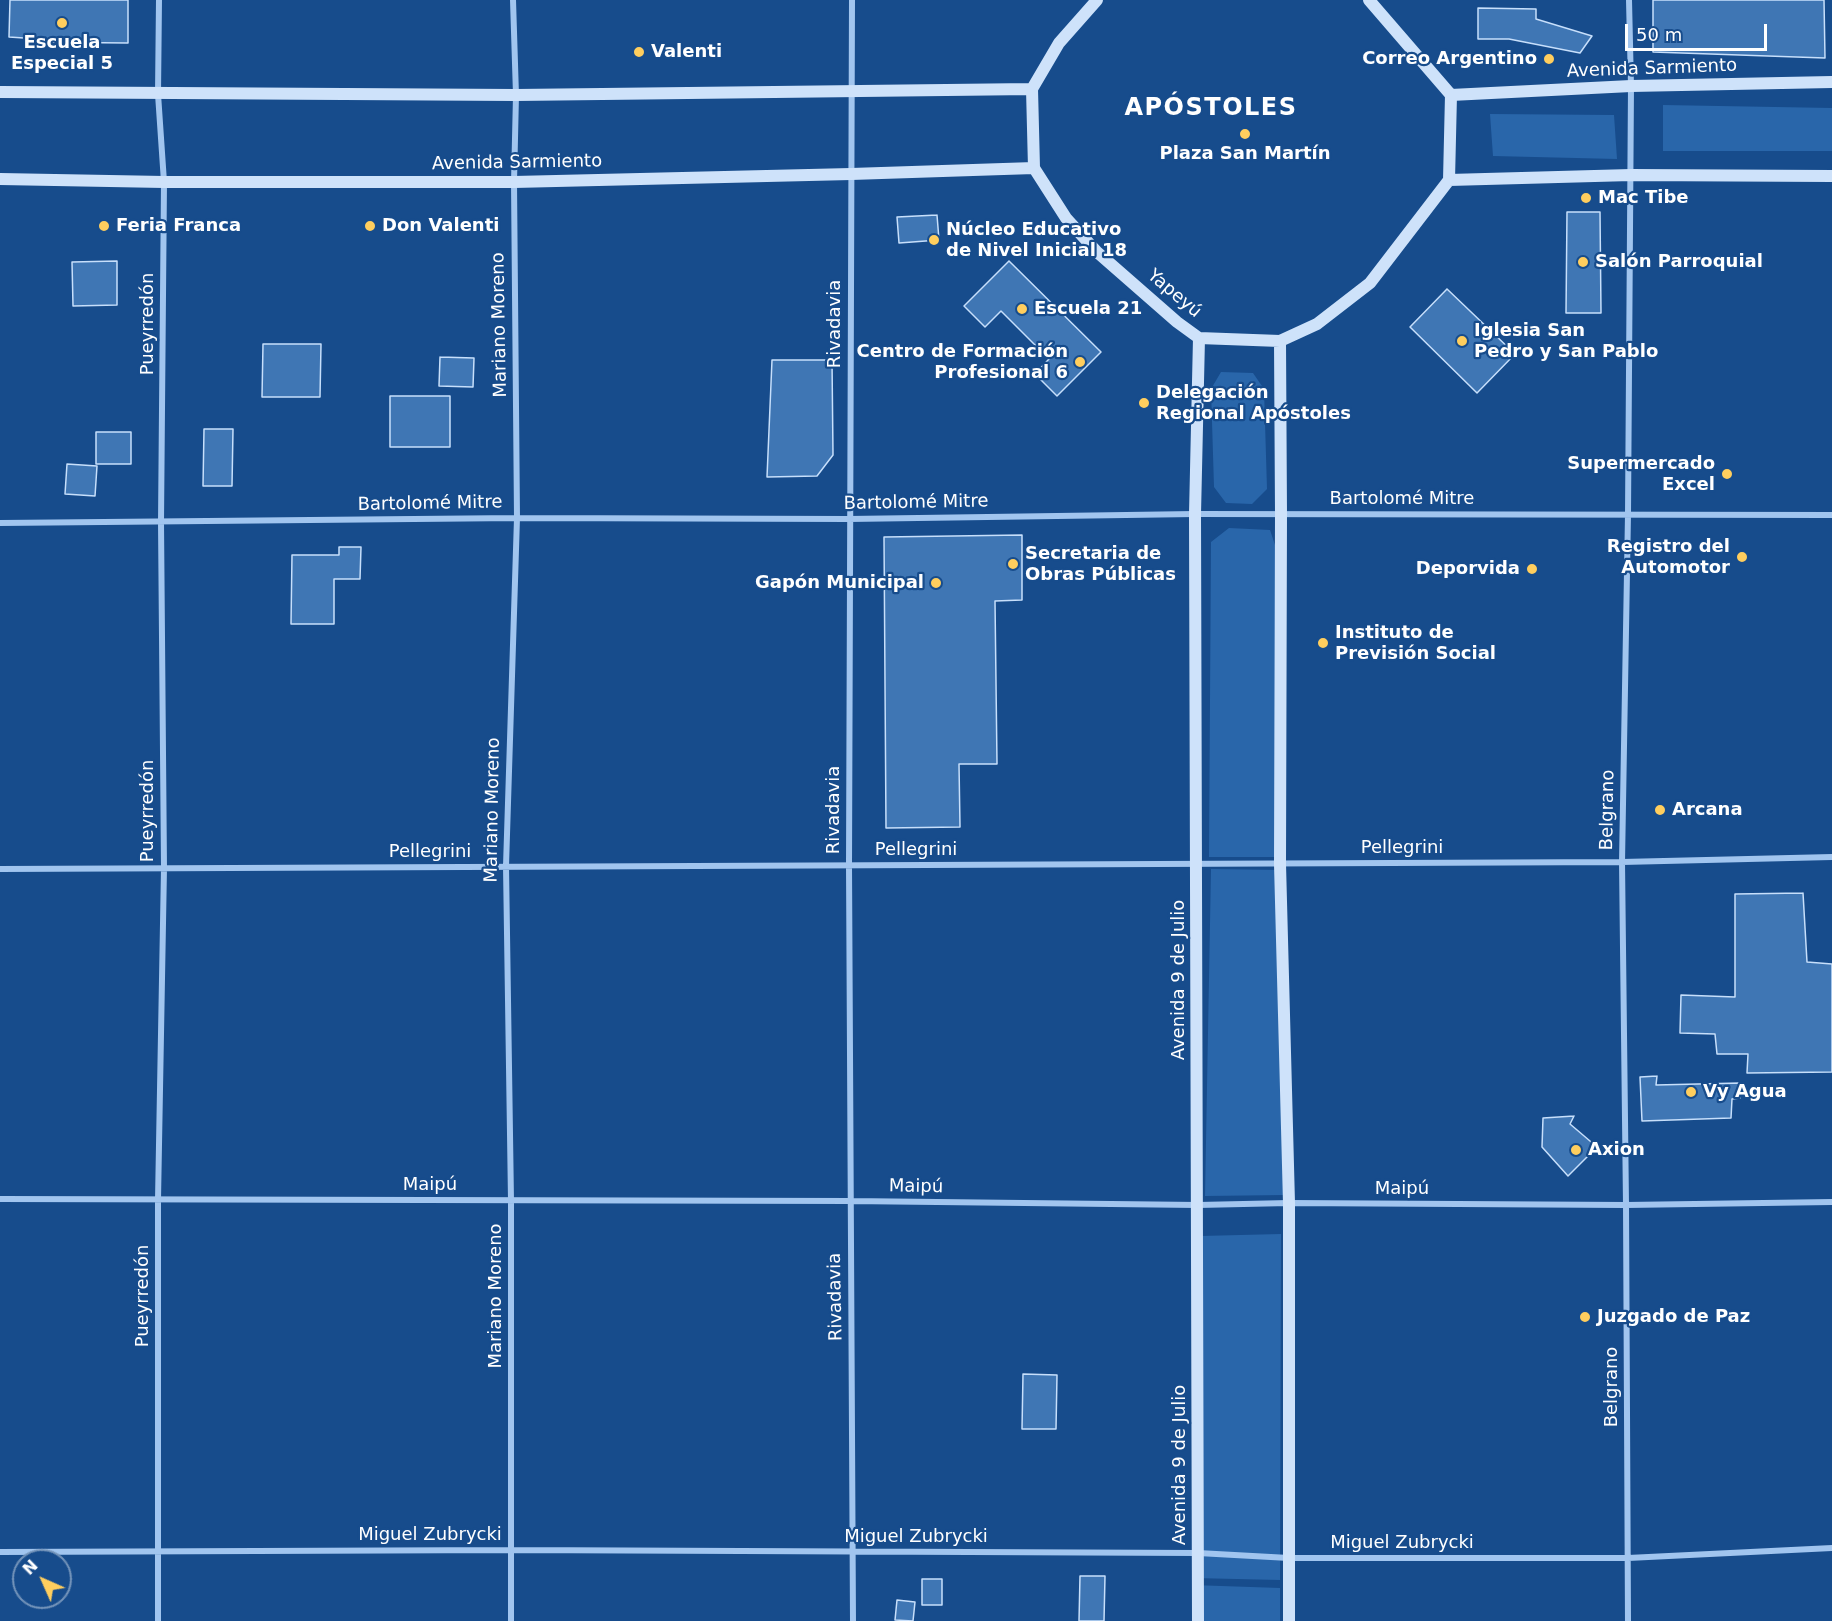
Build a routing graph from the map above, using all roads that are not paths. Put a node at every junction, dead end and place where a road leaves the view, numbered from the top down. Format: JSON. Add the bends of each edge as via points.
{"nodes":[{"id":1,"x":159,"y":0,"type":"edge"},
{"id":2,"x":513,"y":0,"type":"edge"},
{"id":3,"x":852,"y":0,"type":"edge"},
{"id":4,"x":1097,"y":0,"type":"edge"},
{"id":5,"x":1369,"y":0,"type":"edge"},
{"id":6,"x":1629,"y":0,"type":"edge"},
{"id":7,"x":1832,"y":82,"type":"edge"},
{"id":8,"x":1631,"y":86,"type":"junction"},
{"id":9,"x":1032,"y":89,"type":"junction"},
{"id":10,"x":0,"y":92,"type":"edge"},
{"id":11,"x":853,"y":92,"type":"junction"},
{"id":12,"x":158,"y":94,"type":"junction"},
{"id":13,"x":516,"y":95,"type":"junction"},
{"id":14,"x":1451,"y":95,"type":"junction"},
{"id":15,"x":1034,"y":168,"type":"junction"},
{"id":16,"x":851,"y":174,"type":"junction"},
{"id":17,"x":1630,"y":175,"type":"junction"},
{"id":18,"x":1832,"y":176,"type":"edge"},
{"id":19,"x":0,"y":179,"type":"edge"},
{"id":20,"x":1449,"y":180,"type":"junction"},
{"id":21,"x":164,"y":182,"type":"junction"},
{"id":22,"x":514,"y":182,"type":"junction"},
{"id":23,"x":1199,"y":338,"type":"junction"},
{"id":24,"x":1280,"y":341,"type":"junction"},
{"id":25,"x":1195,"y":514,"type":"junction"},
{"id":26,"x":1281,"y":514,"type":"junction"},
{"id":27,"x":1628,"y":514,"type":"junction"},
{"id":28,"x":1832,"y":515,"type":"edge"},
{"id":29,"x":517,"y":518,"type":"junction"},
{"id":30,"x":849,"y":519,"type":"junction"},
{"id":31,"x":161,"y":522,"type":"junction"},
{"id":32,"x":0,"y":523,"type":"edge"},
{"id":33,"x":1832,"y":856,"type":"edge"},
{"id":34,"x":1622,"y":862,"type":"junction"},
{"id":35,"x":1197,"y":864,"type":"junction"},
{"id":36,"x":1280,"y":864,"type":"junction"},
{"id":37,"x":849,"y":865,"type":"junction"},
{"id":38,"x":506,"y":867,"type":"junction"},
{"id":39,"x":0,"y":868,"type":"edge"},
{"id":40,"x":164,"y":868,"type":"junction"},
{"id":41,"x":0,"y":1199,"type":"edge"},
{"id":42,"x":158,"y":1200,"type":"junction"},
{"id":43,"x":511,"y":1201,"type":"junction"},
{"id":44,"x":850,"y":1201,"type":"junction"},
{"id":45,"x":1832,"y":1202,"type":"edge"},
{"id":46,"x":1288,"y":1203,"type":"junction"},
{"id":47,"x":1198,"y":1205,"type":"junction"},
{"id":48,"x":1626,"y":1205,"type":"junction"},
{"id":49,"x":1832,"y":1548,"type":"edge"},
{"id":50,"x":512,"y":1550,"type":"junction"},
{"id":51,"x":0,"y":1552,"type":"edge"},
{"id":52,"x":159,"y":1552,"type":"junction"},
{"id":53,"x":853,"y":1552,"type":"junction"},
{"id":54,"x":1198,"y":1553,"type":"junction"},
{"id":55,"x":1289,"y":1558,"type":"junction"},
{"id":56,"x":1628,"y":1558,"type":"junction"},
{"id":57,"x":158,"y":1621,"type":"edge"},
{"id":58,"x":511,"y":1621,"type":"edge"},
{"id":59,"x":854,"y":1621,"type":"edge"},
{"id":60,"x":1198,"y":1621,"type":"edge"},
{"id":61,"x":1289,"y":1621,"type":"edge"},
{"id":62,"x":1628,"y":1621,"type":"edge"}],
"edges":[{"from":1,"to":12,"type":"street","name":"Pueyrredón"},
{"from":2,"to":13,"type":"street","name":"Mariano Moreno"},
{"from":3,"to":11,"type":"street","name":"Rivadavia"},
{"from":4,"to":9,"type":"main road","via":[[1059,44]]},
{"from":5,"to":14,"type":"main road"},
{"from":6,"to":8,"type":"street","name":"Belgrano"},
{"from":7,"to":8,"type":"main road","name":"Avenida Sarmiento"},
{"from":8,"to":14,"type":"main road","name":"Avenida Sarmiento"},
{"from":8,"to":17,"type":"street","name":"Belgrano"},
{"from":9,"to":11,"type":"main road"},
{"from":9,"to":15,"type":"main road"},
{"from":10,"to":12,"type":"main road"},
{"from":11,"to":13,"type":"main road"},
{"from":11,"to":16,"type":"street","name":"Rivadavia"},
{"from":12,"to":13,"type":"main road"},
{"from":12,"to":21,"type":"street","name":"Pueyrredón"},
{"from":13,"to":22,"type":"street","name":"Mariano Moreno"},
{"from":14,"to":20,"type":"main road"},
{"from":15,"to":16,"type":"main road","name":"Avenida Sarmiento"},
{"from":15,"to":23,"type":"main road","name":"Yapeyú","via":[[1066,218],[1097,252]]},
{"from":16,"to":22,"type":"main road","name":"Avenida Sarmiento"},
{"from":16,"to":30,"type":"street","name":"Rivadavia"},
{"from":17,"to":18,"type":"main road"},
{"from":17,"to":20,"type":"main road"},
{"from":17,"to":27,"type":"street","name":"Belgrano"},
{"from":19,"to":21,"type":"main road","name":"Avenida Sarmiento"},
{"from":20,"to":24,"type":"main road","via":[[1370,283],[1317,324]]},
{"from":21,"to":22,"type":"main road","name":"Avenida Sarmiento"},
{"from":21,"to":31,"type":"street","name":"Pueyrredón"},
{"from":22,"to":29,"type":"street","name":"Mariano Moreno"},
{"from":23,"to":24,"type":"main road"},
{"from":23,"to":25,"type":"main road","name":"Avenida 9 de Julio"},
{"from":24,"to":26,"type":"main road"},
{"from":25,"to":26,"type":"street","name":"Bartolomé Mitre"},
{"from":25,"to":30,"type":"street","name":"Bartolomé Mitre"},
{"from":25,"to":35,"type":"main road","name":"Avenida 9 de Julio"},
{"from":26,"to":27,"type":"street","name":"Bartolomé Mitre"},
{"from":26,"to":36,"type":"main road"},
{"from":27,"to":28,"type":"street","name":"Bartolomé Mitre"},
{"from":27,"to":34,"type":"street","name":"Belgrano"},
{"from":29,"to":30,"type":"street","name":"Bartolomé Mitre"},
{"from":29,"to":31,"type":"street","name":"Bartolomé Mitre"},
{"from":29,"to":38,"type":"street","name":"Mariano Moreno"},
{"from":30,"to":37,"type":"street","name":"Rivadavia"},
{"from":31,"to":32,"type":"street","name":"Bartolomé Mitre"},
{"from":31,"to":40,"type":"street","name":"Pueyrredón"},
{"from":33,"to":34,"type":"street","name":"Pellegrini"},
{"from":34,"to":36,"type":"street","name":"Pellegrini"},
{"from":34,"to":48,"type":"street","name":"Belgrano"},
{"from":35,"to":36,"type":"street","name":"Pellegrini"},
{"from":35,"to":37,"type":"street","name":"Pellegrini"},
{"from":35,"to":47,"type":"main road","name":"Avenida 9 de Julio"},
{"from":36,"to":46,"type":"main road"},
{"from":37,"to":38,"type":"street","name":"Pellegrini"},
{"from":37,"to":44,"type":"street","name":"Rivadavia"},
{"from":38,"to":40,"type":"street","name":"Pellegrini"},
{"from":38,"to":43,"type":"street","name":"Mariano Moreno"},
{"from":39,"to":40,"type":"street","name":"Pellegrini"},
{"from":40,"to":42,"type":"street","name":"Pueyrredón"},
{"from":41,"to":42,"type":"street","name":"Maipú"},
{"from":42,"to":43,"type":"street","name":"Maipú"},
{"from":42,"to":52,"type":"street","name":"Pueyrredón"},
{"from":43,"to":44,"type":"street","name":"Maipú"},
{"from":43,"to":50,"type":"street","name":"Mariano Moreno"},
{"from":44,"to":47,"type":"street","name":"Maipú"},
{"from":44,"to":53,"type":"street","name":"Rivadavia"},
{"from":45,"to":48,"type":"street","name":"Maipú"},
{"from":46,"to":47,"type":"street","name":"Maipú"},
{"from":46,"to":48,"type":"street","name":"Maipú"},
{"from":46,"to":55,"type":"main road"},
{"from":47,"to":54,"type":"main road","name":"Avenida 9 de Julio"},
{"from":48,"to":56,"type":"street","name":"Belgrano"},
{"from":49,"to":56,"type":"street","name":"Miguel Zubrycki"},
{"from":50,"to":52,"type":"street","name":"Miguel Zubrycki"},
{"from":50,"to":53,"type":"street","name":"Miguel Zubrycki"},
{"from":50,"to":58,"type":"street","name":"Mariano Moreno"},
{"from":51,"to":52,"type":"street","name":"Miguel Zubrycki"},
{"from":52,"to":57,"type":"street","name":"Pueyrredón"},
{"from":53,"to":54,"type":"street","name":"Miguel Zubrycki"},
{"from":53,"to":59,"type":"street","name":"Rivadavia"},
{"from":54,"to":55,"type":"street","name":"Miguel Zubrycki"},
{"from":54,"to":60,"type":"main road","name":"Avenida 9 de Julio"},
{"from":55,"to":56,"type":"street","name":"Miguel Zubrycki"},
{"from":55,"to":61,"type":"main road"},
{"from":56,"to":62,"type":"street","name":"Belgrano"}]}
